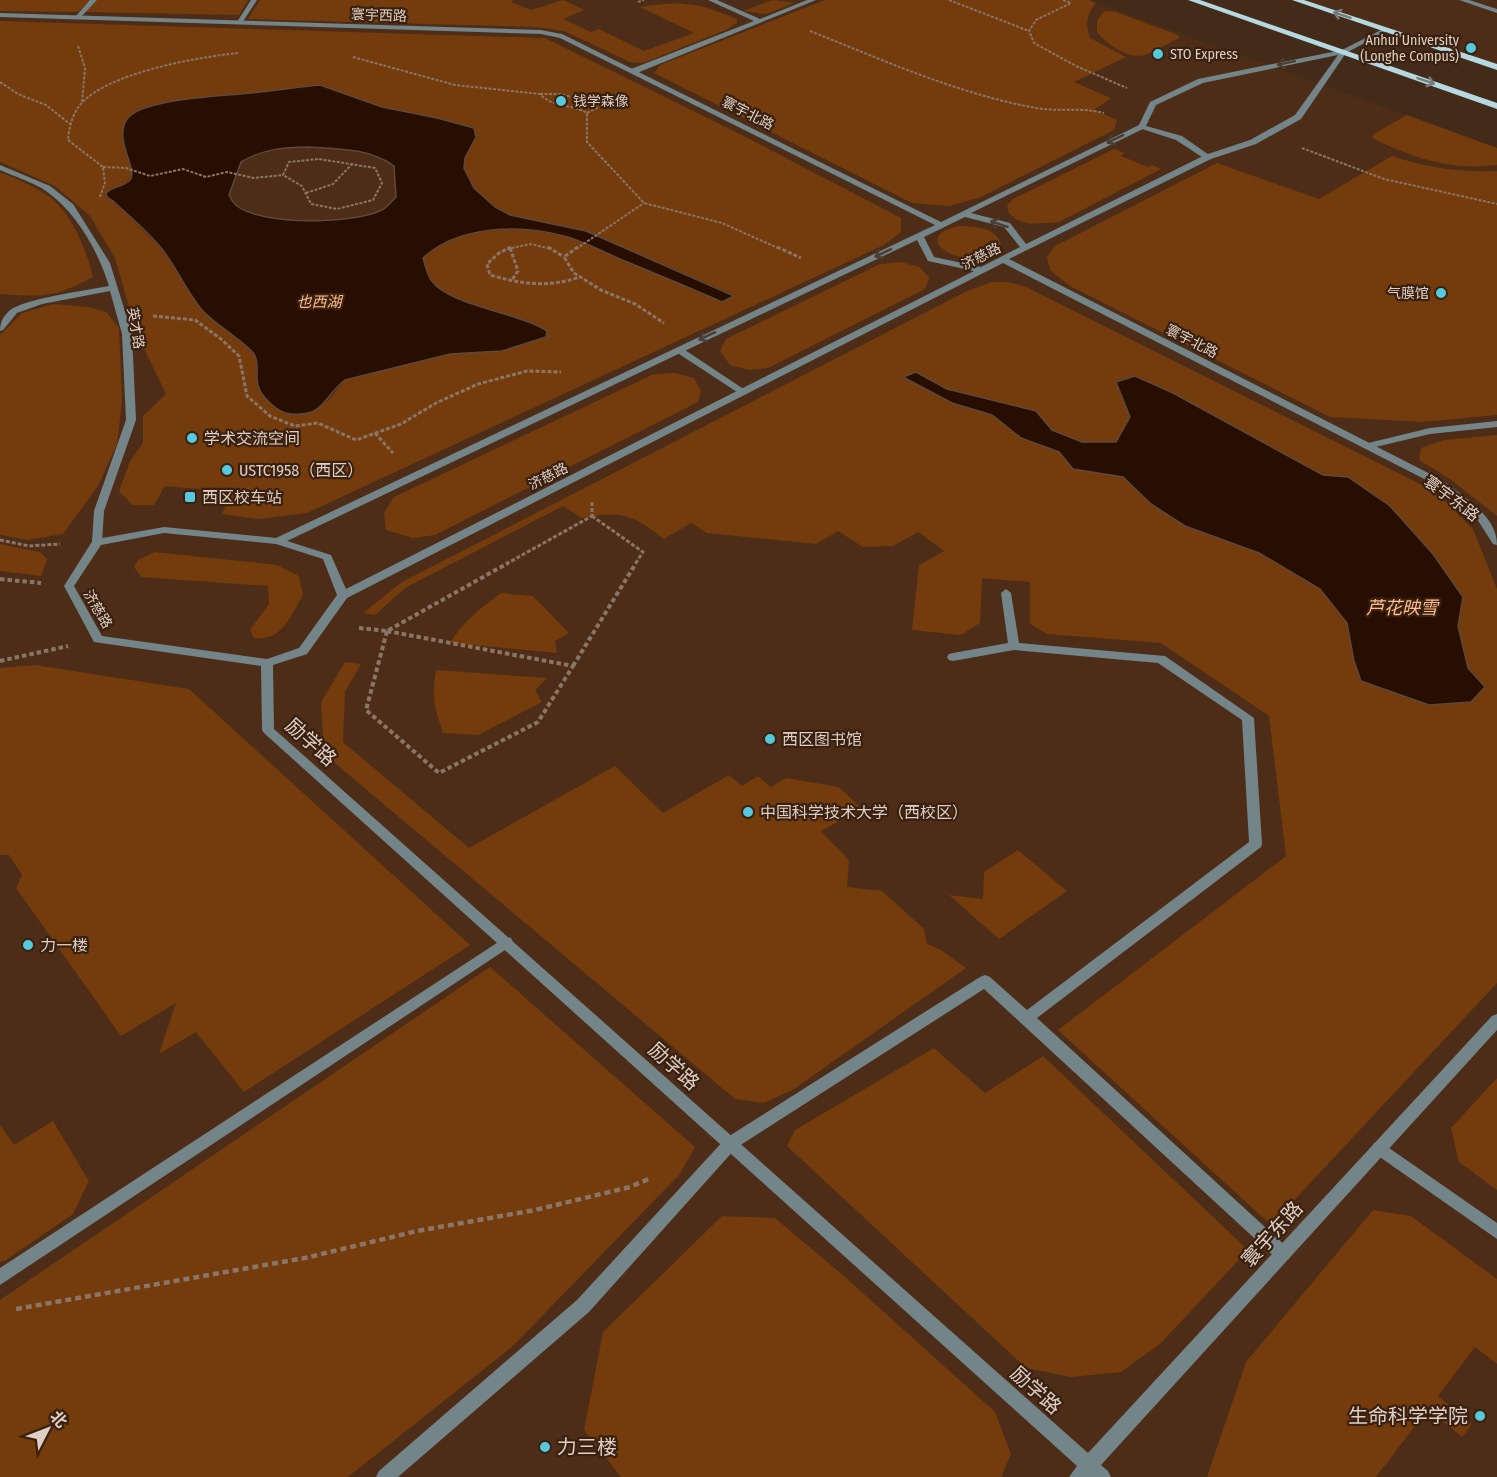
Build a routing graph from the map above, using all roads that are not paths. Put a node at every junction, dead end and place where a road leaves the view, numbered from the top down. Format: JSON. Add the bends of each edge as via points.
{"nodes":[{"id":1,"x":94,"y":0,"type":"edge"},
{"id":2,"x":254,"y":0,"type":"edge"},
{"id":3,"x":711,"y":0,"type":"edge"},
{"id":4,"x":813,"y":0,"type":"edge"},
{"id":5,"x":1192,"y":0,"type":"edge"},
{"id":6,"x":1296,"y":0,"type":"edge"},
{"id":7,"x":1462,"y":0,"type":"edge"},
{"id":8,"x":1497,"y":11,"type":"edge"},
{"id":9,"x":0,"y":15,"type":"edge"},
{"id":10,"x":78,"y":17,"type":"junction"},
{"id":11,"x":759,"y":21,"type":"junction"},
{"id":12,"x":240,"y":22,"type":"junction"},
{"id":13,"x":1385,"y":30,"type":"junction"},
{"id":14,"x":541,"y":32,"type":"joint"},
{"id":15,"x":1344,"y":52,"type":"junction"},
{"id":16,"x":1497,"y":68,"type":"edge"},
{"id":17,"x":634,"y":71,"type":"junction"},
{"id":18,"x":1497,"y":106,"type":"edge"},
{"id":19,"x":1142,"y":126,"type":"junction"},
{"id":20,"x":1208,"y":157,"type":"junction"},
{"id":21,"x":0,"y":167,"type":"edge"},
{"id":22,"x":964,"y":214,"type":"junction"},
{"id":23,"x":940,"y":225,"type":"junction"},
{"id":24,"x":919,"y":236,"type":"junction"},
{"id":25,"x":1025,"y":248,"type":"junction"},
{"id":26,"x":1004,"y":260,"type":"junction"},
{"id":27,"x":983,"y":270,"type":"junction"},
{"id":28,"x":114,"y":288,"type":"junction"},
{"id":29,"x":0,"y":328,"type":"edge"},
{"id":30,"x":679,"y":350,"type":"junction"},
{"id":31,"x":743,"y":392,"type":"junction"},
{"id":32,"x":1497,"y":424,"type":"edge"},
{"id":33,"x":1367,"y":446,"type":"junction"},
{"id":34,"x":277,"y":541,"type":"junction"},
{"id":35,"x":97,"y":542,"type":"junction"},
{"id":36,"x":1497,"y":542,"type":"edge"},
{"id":37,"x":1006,"y":593,"type":"dead end"},
{"id":38,"x":343,"y":595,"type":"junction"},
{"id":39,"x":1014,"y":646,"type":"junction"},
{"id":40,"x":953,"y":657,"type":"dead end"},
{"id":41,"x":267,"y":663,"type":"junction"},
{"id":42,"x":506,"y":942,"type":"junction"},
{"id":43,"x":1027,"y":1018,"type":"junction"},
{"id":44,"x":1497,"y":1020,"type":"edge"},
{"id":45,"x":731,"y":1143,"type":"junction"},
{"id":46,"x":1379,"y":1148,"type":"junction"},
{"id":47,"x":1497,"y":1232,"type":"edge"},
{"id":48,"x":1283,"y":1254,"type":"junction"},
{"id":49,"x":0,"y":1277,"type":"edge"},
{"id":50,"x":1089,"y":1465,"type":"junction"},
{"id":51,"x":385,"y":1477,"type":"edge"},
{"id":52,"x":1078,"y":1477,"type":"edge"},
{"id":53,"x":1102,"y":1477,"type":"edge"}],
"edges":[{"from":1,"to":10,"type":"street"},
{"from":2,"to":12,"type":"street"},
{"from":3,"to":11,"type":"street"},
{"from":4,"to":11,"type":"street"},
{"from":5,"to":15,"type":"main road"},
{"from":13,"to":6,"type":"main road","one_way":true},
{"from":7,"to":8,"type":"street"},
{"from":9,"to":10,"type":"street","name":"寰宇西路"},
{"from":10,"to":12,"type":"street","name":"寰宇西路"},
{"from":11,"to":17,"type":"street"},
{"from":12,"to":14,"type":"street","name":"寰宇西路"},
{"from":13,"to":15,"type":"street"},
{"from":13,"to":16,"type":"main road"},
{"from":14,"to":17,"type":"street","name":"寰宇北路","via":[[562,36]]},
{"from":15,"to":18,"type":"main road","one_way":true},
{"from":15,"to":19,"type":"street","one_way":true,"via":[[1201,81],[1153,104]]},
{"from":15,"to":20,"type":"street","name":"济慈路","via":[[1298,117],[1253,142]]},
{"from":17,"to":23,"type":"street","name":"寰宇北路"},
{"from":19,"to":20,"type":"street","via":[[1179,138]]},
{"from":19,"to":22,"type":"street","one_way":true},
{"from":20,"to":25,"type":"street","name":"济慈路"},
{"from":21,"to":28,"type":"street","name":"英才路","via":[[47,188],[70,206],[106,263]]},
{"from":22,"to":23,"type":"street"},
{"from":25,"to":22,"type":"street","one_way":true,"via":[[1007,225]]},
{"from":23,"to":24,"type":"street"},
{"from":24,"to":27,"type":"street","via":[[931,259]]},
{"from":24,"to":30,"type":"street","one_way":true},
{"from":25,"to":26,"type":"street","name":"济慈路"},
{"from":26,"to":27,"type":"street","name":"济慈路"},
{"from":26,"to":33,"type":"street","name":"寰宇北路"},
{"from":27,"to":31,"type":"street","name":"济慈路"},
{"from":28,"to":29,"type":"street","via":[[40,302],[14,312]]},
{"from":28,"to":35,"type":"street","name":"英才路","via":[[126,334],[131,420],[99,511]]},
{"from":30,"to":31,"type":"street"},
{"from":30,"to":34,"type":"street"},
{"from":31,"to":38,"type":"street","name":"济慈路"},
{"from":32,"to":33,"type":"street","via":[[1430,431]]},
{"from":33,"to":36,"type":"street","name":"寰宇东路","via":[[1438,482],[1480,517]]},
{"from":34,"to":35,"type":"street","via":[[164,530]]},
{"from":34,"to":38,"type":"street","via":[[327,557]]},
{"from":35,"to":41,"type":"street","name":"济慈路","via":[[69,586],[98,639]]},
{"from":37,"to":39,"type":"street"},
{"from":38,"to":41,"type":"street","name":"济慈路","via":[[303,651]]},
{"from":39,"to":40,"type":"street"},
{"from":39,"to":43,"type":"street","via":[[1161,659],[1248,718],[1256,844]]},
{"from":41,"to":42,"type":"street","name":"励学路","via":[[268,730]]},
{"from":42,"to":45,"type":"street","name":"励学路"},
{"from":42,"to":49,"type":"street"},
{"from":43,"to":45,"type":"street","via":[[985,981]]},
{"from":43,"to":48,"type":"street"},
{"from":44,"to":46,"type":"street","name":"寰宇东路"},
{"from":45,"to":50,"type":"street","name":"励学路"},
{"from":45,"to":51,"type":"street","via":[[583,1306]]},
{"from":46,"to":47,"type":"street"},
{"from":46,"to":48,"type":"street","name":"寰宇东路"},
{"from":48,"to":50,"type":"street","name":"寰宇东路"},
{"from":50,"to":52,"type":"street","name":"寰宇东路"},
{"from":50,"to":53,"type":"street","name":"励学路"}]}
